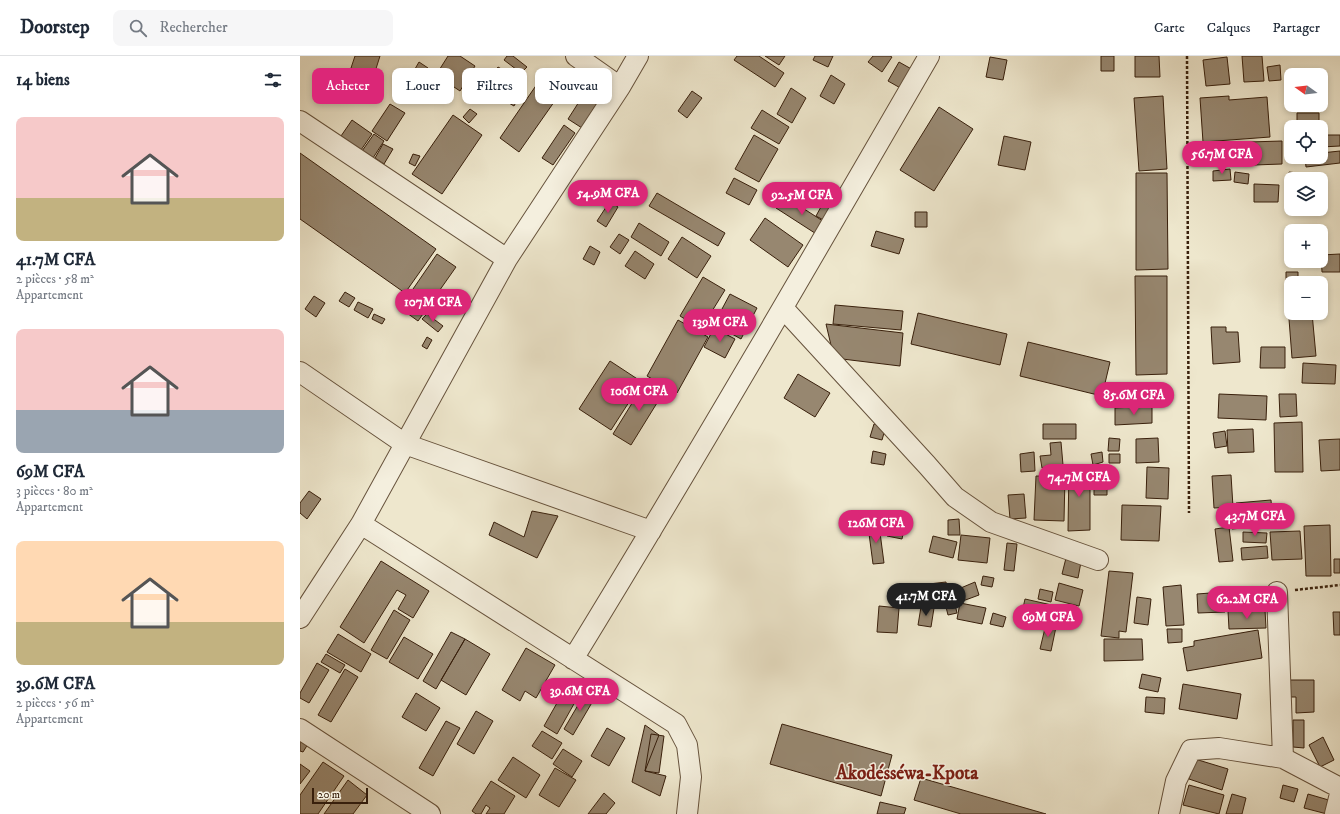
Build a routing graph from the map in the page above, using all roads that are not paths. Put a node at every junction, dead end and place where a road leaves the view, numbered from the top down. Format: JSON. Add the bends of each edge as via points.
{"nodes":[{"id":1,"x":576,"y":56,"type":"edge"},
{"id":2,"x":638,"y":56,"type":"edge"},
{"id":3,"x":929,"y":56,"type":"edge"},
{"id":4,"x":620,"y":87,"type":"junction"},
{"id":5,"x":300,"y":121,"type":"edge"},
{"id":6,"x":508,"y":259,"type":"junction"},
{"id":7,"x":783,"y":308,"type":"junction"},
{"id":8,"x":300,"y":372,"type":"edge"},
{"id":9,"x":405,"y":444,"type":"junction"},
{"id":10,"x":361,"y":524,"type":"junction"},
{"id":11,"x":651,"y":531,"type":"junction"},
{"id":12,"x":1098,"y":560,"type":"dead end"},
{"id":13,"x":1277,"y":592,"type":"dead end"},
{"id":14,"x":300,"y":618,"type":"edge"},
{"id":15,"x":573,"y":659,"type":"junction"},
{"id":16,"x":300,"y":729,"type":"edge"},
{"id":17,"x":1283,"y":758,"type":"junction"},
{"id":18,"x":1340,"y":788,"type":"edge"},
{"id":19,"x":1340,"y":794,"type":"edge"},
{"id":20,"x":430,"y":814,"type":"edge"},
{"id":21,"x":687,"y":814,"type":"edge"},
{"id":22,"x":1169,"y":814,"type":"edge"},
{"id":23,"x":1335,"y":814,"type":"edge"}],
"edges":[{"from":1,"to":4,"type":"street"},
{"from":2,"to":4,"type":"street"},
{"from":3,"to":7,"type":"street"},
{"from":4,"to":6,"type":"street"},
{"from":5,"to":6,"type":"street"},
{"from":6,"to":9,"type":"street"},
{"from":7,"to":11,"type":"street"},
{"from":7,"to":12,"type":"street","via":[[954,496],[991,522]]},
{"from":8,"to":9,"type":"street"},
{"from":9,"to":10,"type":"street"},
{"from":9,"to":11,"type":"street"},
{"from":10,"to":14,"type":"street"},
{"from":10,"to":15,"type":"street"},
{"from":11,"to":15,"type":"street"},
{"from":13,"to":17,"type":"street"},
{"from":15,"to":21,"type":"street","via":[[676,724],[687,745],[691,777]]},
{"from":16,"to":20,"type":"street"},
{"from":17,"to":18,"type":"street"},
{"from":17,"to":22,"type":"street","via":[[1219,748],[1191,750],[1176,781]]},
{"from":19,"to":23,"type":"street"}]}
